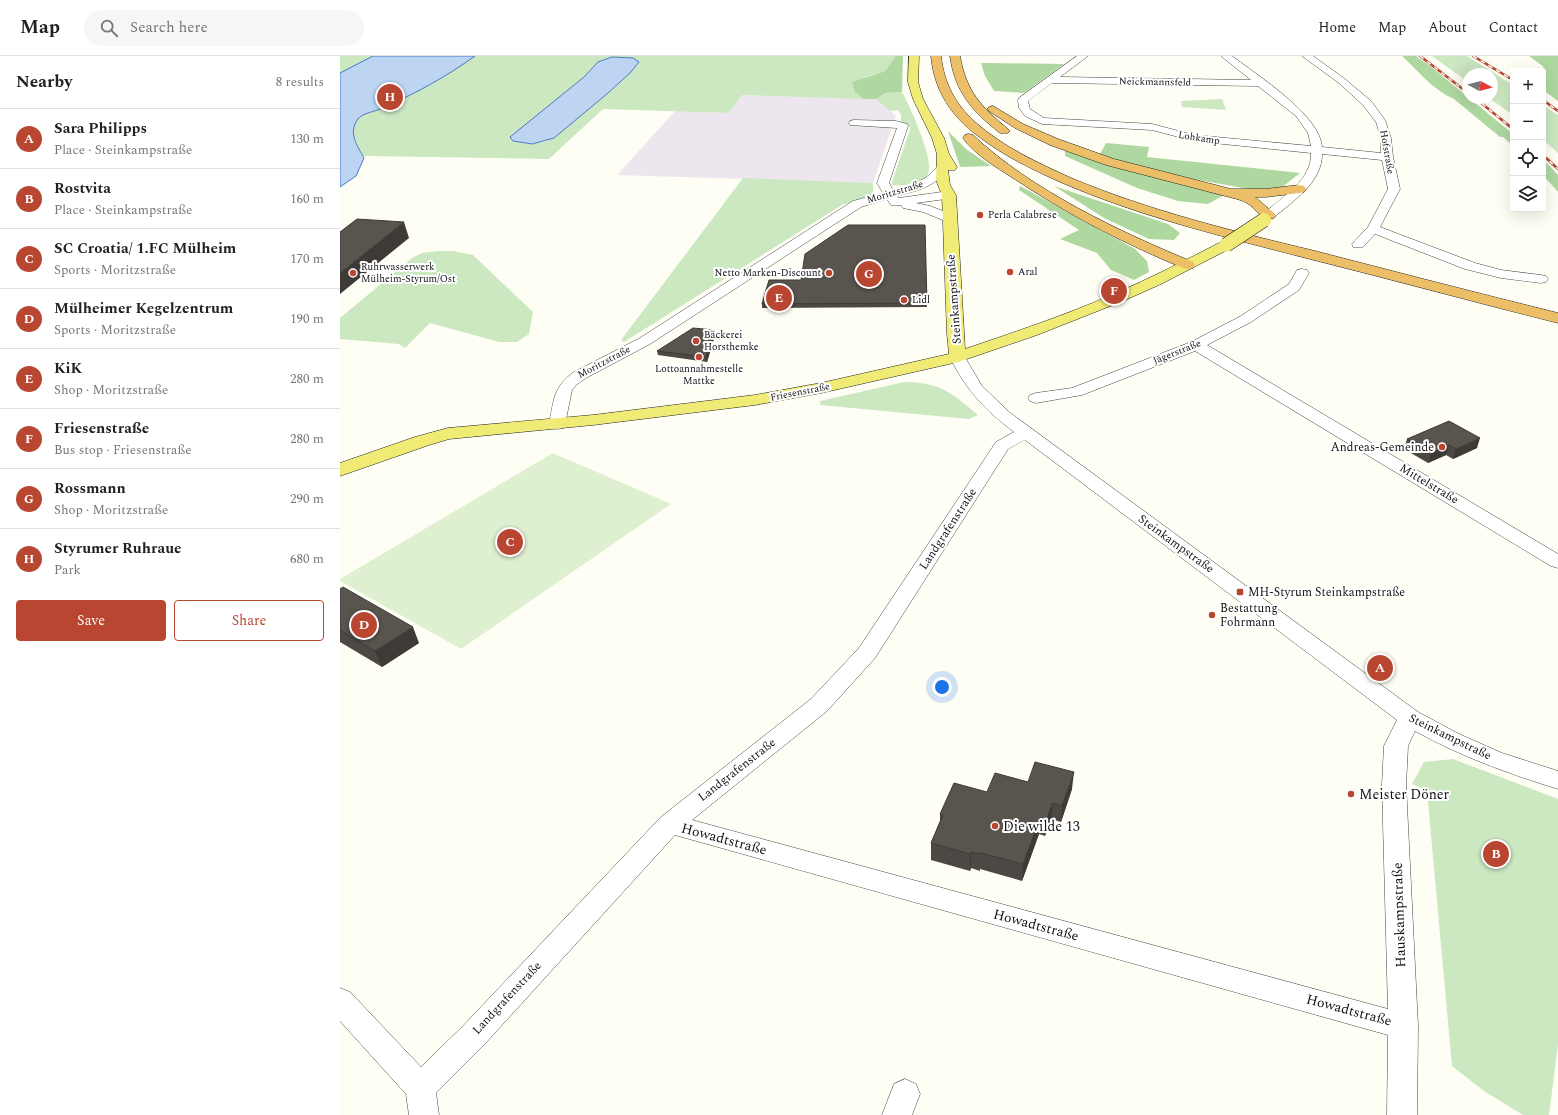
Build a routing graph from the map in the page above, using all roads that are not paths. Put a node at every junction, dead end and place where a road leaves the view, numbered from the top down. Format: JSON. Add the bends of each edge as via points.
{"nodes":[{"id":1,"x":914,"y":56,"type":"edge"},
{"id":2,"x":936,"y":56,"type":"edge"},
{"id":3,"x":955,"y":56,"type":"edge"},
{"id":4,"x":1082,"y":56,"type":"edge"},
{"id":5,"x":1226,"y":56,"type":"edge"},
{"id":6,"x":1307,"y":56,"type":"edge"},
{"id":7,"x":959,"y":76,"type":"junction"},
{"id":8,"x":1049,"y":80,"type":"junction"},
{"id":9,"x":1261,"y":83,"type":"junction"},
{"id":10,"x":941,"y":85,"type":"junction"},
{"id":11,"x":854,"y":123,"type":"dead end"},
{"id":12,"x":1013,"y":137,"type":"dead end"},
{"id":13,"x":1038,"y":152,"type":"dead end"},
{"id":14,"x":1318,"y":152,"type":"junction"},
{"id":15,"x":943,"y":154,"type":"junction"},
{"id":16,"x":1387,"y":157,"type":"junction"},
{"id":17,"x":941,"y":169,"type":"junction"},
{"id":18,"x":1299,"y":189,"type":"junction"},
{"id":19,"x":1226,"y":191,"type":"junction"},
{"id":20,"x":949,"y":195,"type":"junction"},
{"id":21,"x":892,"y":198,"type":"junction"},
{"id":22,"x":949,"y":218,"type":"junction"},
{"id":23,"x":1266,"y":218,"type":"junction"},
{"id":24,"x":1373,"y":229,"type":"junction"},
{"id":25,"x":1358,"y":244,"type":"dead end"},
{"id":26,"x":1188,"y":265,"type":"junction"},
{"id":27,"x":1302,"y":274,"type":"dead end"},
{"id":28,"x":1541,"y":279,"type":"dead end"},
{"id":29,"x":1558,"y":305,"type":"edge"},
{"id":30,"x":1558,"y":318,"type":"edge"},
{"id":31,"x":1196,"y":345,"type":"junction"},
{"id":32,"x":958,"y":357,"type":"junction"},
{"id":33,"x":1036,"y":398,"type":"dead end"},
{"id":34,"x":557,"y":424,"type":"junction"},
{"id":35,"x":1026,"y":433,"type":"junction"},
{"id":36,"x":340,"y":470,"type":"edge"},
{"id":37,"x":1558,"y":562,"type":"edge"},
{"id":38,"x":1410,"y":718,"type":"junction"},
{"id":39,"x":1554,"y":773,"type":"edge"},
{"id":40,"x":670,"y":824,"type":"junction"},
{"id":41,"x":340,"y":1000,"type":"edge"},
{"id":42,"x":1403,"y":1026,"type":"junction"},
{"id":43,"x":422,"y":1101,"type":"edge"},
{"id":44,"x":1402,"y":1115,"type":"edge"}],
"edges":[{"from":1,"to":15,"type":"main road","name":"Steinkampstraße","via":[[913,82],[918,99],[938,138]]},
{"from":2,"to":10,"type":"highway"},
{"from":3,"to":7,"type":"highway"},
{"from":4,"to":8,"type":"street"},
{"from":5,"to":9,"type":"street","name":"Friesenstraße"},
{"from":6,"to":16,"type":"street","name":"Hofstraße","via":[[1367,103],[1381,122],[1386,138]]},
{"from":7,"to":12,"type":"highway","via":[[968,96],[982,114]]},
{"from":7,"to":19,"type":"highway","via":[[984,103],[1019,126],[1054,142],[1110,162]]},
{"from":8,"to":9,"type":"street","name":"Neickmannsfeld"},
{"from":8,"to":14,"type":"street","name":"Lohkamp","via":[[1023,100],[1022,105],[1032,117],[1042,121],[1152,127],[1194,138]]},
{"from":9,"to":14,"type":"street","name":"Friesenstraße","via":[[1295,110],[1308,125],[1315,138]]},
{"from":10,"to":26,"type":"highway","via":[[940,99],[947,114],[996,162],[1050,197],[1110,230]]},
{"from":10,"to":30,"type":"highway","via":[[961,116],[985,136],[1025,161],[1133,206],[1210,229]]},
{"from":11,"to":21,"type":"street","via":[[903,126],[883,183]]},
{"from":13,"to":29,"type":"highway","via":[[1089,177],[1148,199]]},
{"from":14,"to":16,"type":"street","name":"Lohkamp"},
{"from":14,"to":18,"type":"street","name":"Friesenstraße","via":[[1312,175]]},
{"from":15,"to":17,"type":"main road","name":"Steinkampstraße"},
{"from":15,"to":20,"type":"main road","name":"Steinkampstraße","via":[[953,169],[955,179]]},
{"from":16,"to":24,"type":"street","name":"Hofstraße","via":[[1394,189]]},
{"from":17,"to":20,"type":"main road","name":"Steinkampstraße","via":[[943,184]]},
{"from":17,"to":21,"type":"street","name":"Moritzstraße","via":[[925,184]]},
{"from":18,"to":19,"type":"highway","via":[[1266,193]]},
{"from":18,"to":23,"type":"street","name":"Friesenstraße"},
{"from":19,"to":23,"type":"highway","via":[[1252,200]]},
{"from":20,"to":21,"type":"street","name":"Moritzstraße"},
{"from":20,"to":22,"type":"main road","name":"Steinkampstraße"},
{"from":21,"to":22,"type":"street"},
{"from":21,"to":34,"type":"street","name":"Moritzstraße","via":[[845,212],[645,341],[580,375],[564,390]]},
{"from":22,"to":32,"type":"main road","name":"Steinkampstraße"},
{"from":23,"to":26,"type":"main road","name":"Friesenstraße","bridge":true,"via":[[1226,245]]},
{"from":24,"to":25,"type":"street","name":"Hofstraße"},
{"from":24,"to":28,"type":"street","via":[[1470,266],[1501,274]]},
{"from":26,"to":32,"type":"main road","name":"Friesenstraße","via":[[1111,301]]},
{"from":27,"to":31,"type":"street","name":"Jägerstraße","via":[[1294,287],[1246,319]]},
{"from":31,"to":33,"type":"street","name":"Jägerstraße","via":[[1076,392]]},
{"from":31,"to":37,"type":"street","name":"Mittelstraße"},
{"from":32,"to":34,"type":"main road","name":"Friesenstraße","via":[[755,400]]},
{"from":32,"to":35,"type":"street","name":"Steinkampstraße","via":[[965,373],[982,397]]},
{"from":34,"to":36,"type":"main road","via":[[448,434]]},
{"from":35,"to":38,"type":"street","name":"Steinkampstraße"},
{"from":35,"to":40,"type":"street","name":"Landgrafenstraße","via":[[1002,446],[867,653],[820,705]]},
{"from":38,"to":39,"type":"street","name":"Steinkampstraße","via":[[1451,740],[1494,758]]},
{"from":38,"to":42,"type":"street","name":"Hauskampstraße","via":[[1396,746],[1394,785]]},
{"from":40,"to":42,"type":"street","name":"Howadtstraße"},
{"from":40,"to":43,"type":"street","name":"Landgrafenstraße","via":[[472,1036]]},
{"from":41,"to":43,"type":"street"},
{"from":42,"to":44,"type":"street","name":"Hauskampstraße"}]}
